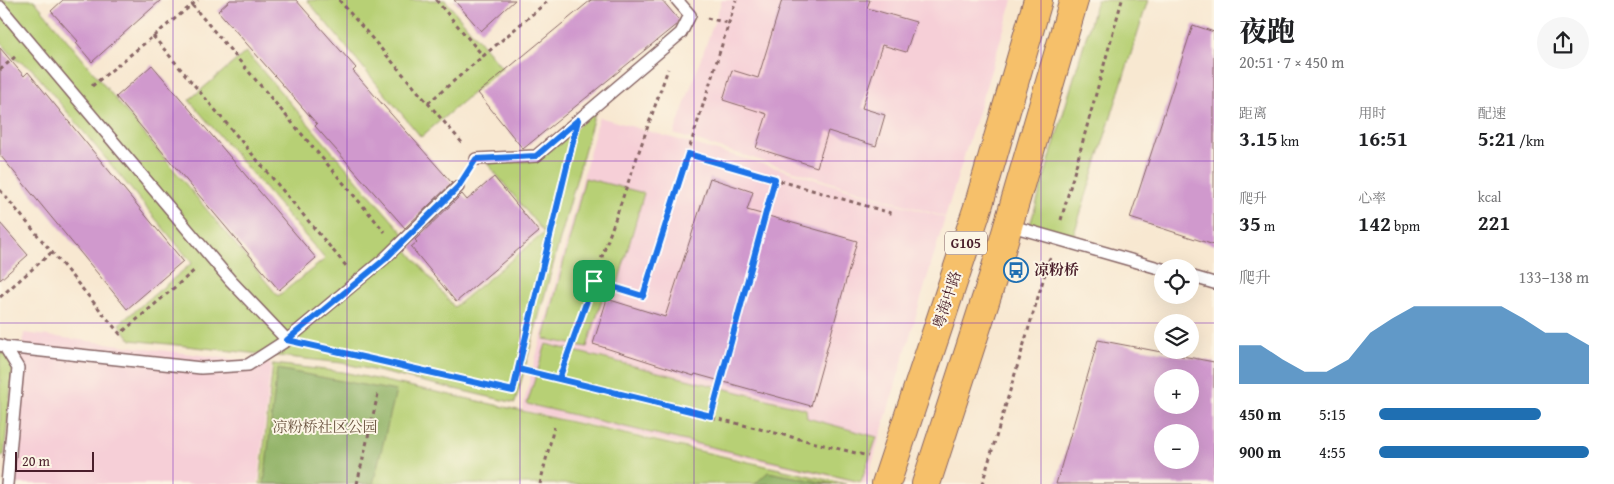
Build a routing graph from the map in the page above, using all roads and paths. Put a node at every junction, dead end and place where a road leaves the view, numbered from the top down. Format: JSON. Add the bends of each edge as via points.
{"nodes":[{"id":1,"x":198,"y":0,"type":"edge"},
{"id":2,"x":339,"y":0,"type":"edge"},
{"id":3,"x":436,"y":0,"type":"edge"},
{"id":4,"x":549,"y":0,"type":"edge"},
{"id":5,"x":677,"y":0,"type":"edge"},
{"id":6,"x":736,"y":0,"type":"edge"},
{"id":7,"x":1038,"y":0,"type":"edge"},
{"id":8,"x":1074,"y":0,"type":"edge"},
{"id":9,"x":192,"y":5,"type":"junction"},
{"id":10,"x":0,"y":7,"type":"edge"},
{"id":11,"x":681,"y":33,"type":"junction"},
{"id":12,"x":153,"y":36,"type":"junction"},
{"id":13,"x":483,"y":56,"type":"junction"},
{"id":14,"x":77,"y":98,"type":"junction"},
{"id":15,"x":428,"y":103,"type":"junction"},
{"id":16,"x":578,"y":120,"type":"junction"},
{"id":17,"x":688,"y":154,"type":"junction"},
{"id":18,"x":476,"y":159,"type":"joint"},
{"id":19,"x":775,"y":179,"type":"junction"},
{"id":20,"x":458,"y":187,"type":"dead end"},
{"id":21,"x":0,"y":190,"type":"edge"},
{"id":22,"x":894,"y":214,"type":"dead end"},
{"id":23,"x":1008,"y":225,"type":"junction"},
{"id":24,"x":397,"y":246,"type":"junction"},
{"id":25,"x":52,"y":252,"type":"junction"},
{"id":26,"x":210,"y":257,"type":"junction"},
{"id":27,"x":1154,"y":267,"type":"edge"},
{"id":28,"x":1199,"y":278,"type":"edge"},
{"id":29,"x":358,"y":281,"type":"junction"},
{"id":30,"x":594,"y":281,"type":"junction"},
{"id":31,"x":1214,"y":282,"type":"edge"},
{"id":32,"x":0,"y":297,"type":"edge"},
{"id":33,"x":287,"y":340,"type":"junction"},
{"id":34,"x":3,"y":346,"type":"edge"},
{"id":35,"x":518,"y":369,"type":"junction"},
{"id":36,"x":559,"y":379,"type":"junction"},
{"id":37,"x":378,"y":394,"type":"dead end"},
{"id":38,"x":711,"y":416,"type":"junction"},
{"id":39,"x":554,"y":427,"type":"dead end"},
{"id":40,"x":876,"y":458,"type":"dead end"},
{"id":41,"x":7,"y":484,"type":"edge"},
{"id":42,"x":357,"y":484,"type":"edge"},
{"id":43,"x":540,"y":484,"type":"edge"},
{"id":44,"x":886,"y":484,"type":"edge"},
{"id":45,"x":926,"y":484,"type":"edge"}],
"edges":[{"from":1,"to":9,"type":"path"},
{"from":2,"to":15,"type":"path"},
{"from":3,"to":13,"type":"path"},
{"from":4,"to":13,"type":"path"},
{"from":5,"to":11,"type":"lane","via":[[690,14]]},
{"from":6,"to":17,"type":"path"},
{"from":7,"to":44,"type":"highway","name":"粤海中路","number":"G105","via":[[978,207]]},
{"from":8,"to":23,"type":"highway","number":"G105"},
{"from":9,"to":12,"type":"path"},
{"from":9,"to":24,"type":"path"},
{"from":10,"to":14,"type":"lane"},
{"from":11,"to":16,"type":"lane"},
{"from":11,"to":30,"type":"path"},
{"from":12,"to":14,"type":"path"},
{"from":12,"to":29,"type":"path"},
{"from":13,"to":15,"type":"path"},
{"from":14,"to":26,"type":"lane"},
{"from":15,"to":18,"type":"path"},
{"from":16,"to":18,"type":"lane","via":[[536,156]]},
{"from":16,"to":35,"type":"path"},
{"from":17,"to":19,"type":"path"},
{"from":17,"to":30,"type":"path","via":[[643,296]]},
{"from":19,"to":22,"type":"path"},
{"from":19,"to":38,"type":"path"},
{"from":20,"to":24,"type":"lane"},
{"from":21,"to":25,"type":"path"},
{"from":23,"to":27,"type":"lane"},
{"from":23,"to":45,"type":"highway","number":"G105"},
{"from":24,"to":29,"type":"lane"},
{"from":25,"to":26,"type":"path","via":[[120,334]]},
{"from":25,"to":32,"type":"path"},
{"from":26,"to":33,"type":"lane"},
{"from":28,"to":31,"type":"lane"},
{"from":29,"to":33,"type":"lane"},
{"from":30,"to":36,"type":"path"},
{"from":33,"to":34,"type":"lane","via":[[248,365],[201,368]]},
{"from":33,"to":35,"type":"path","via":[[513,391]]},
{"from":34,"to":41,"type":"lane","via":[[18,368]]},
{"from":35,"to":36,"type":"path"},
{"from":36,"to":38,"type":"path"},
{"from":37,"to":42,"type":"path"},
{"from":38,"to":40,"type":"path"},
{"from":39,"to":43,"type":"path"}]}
